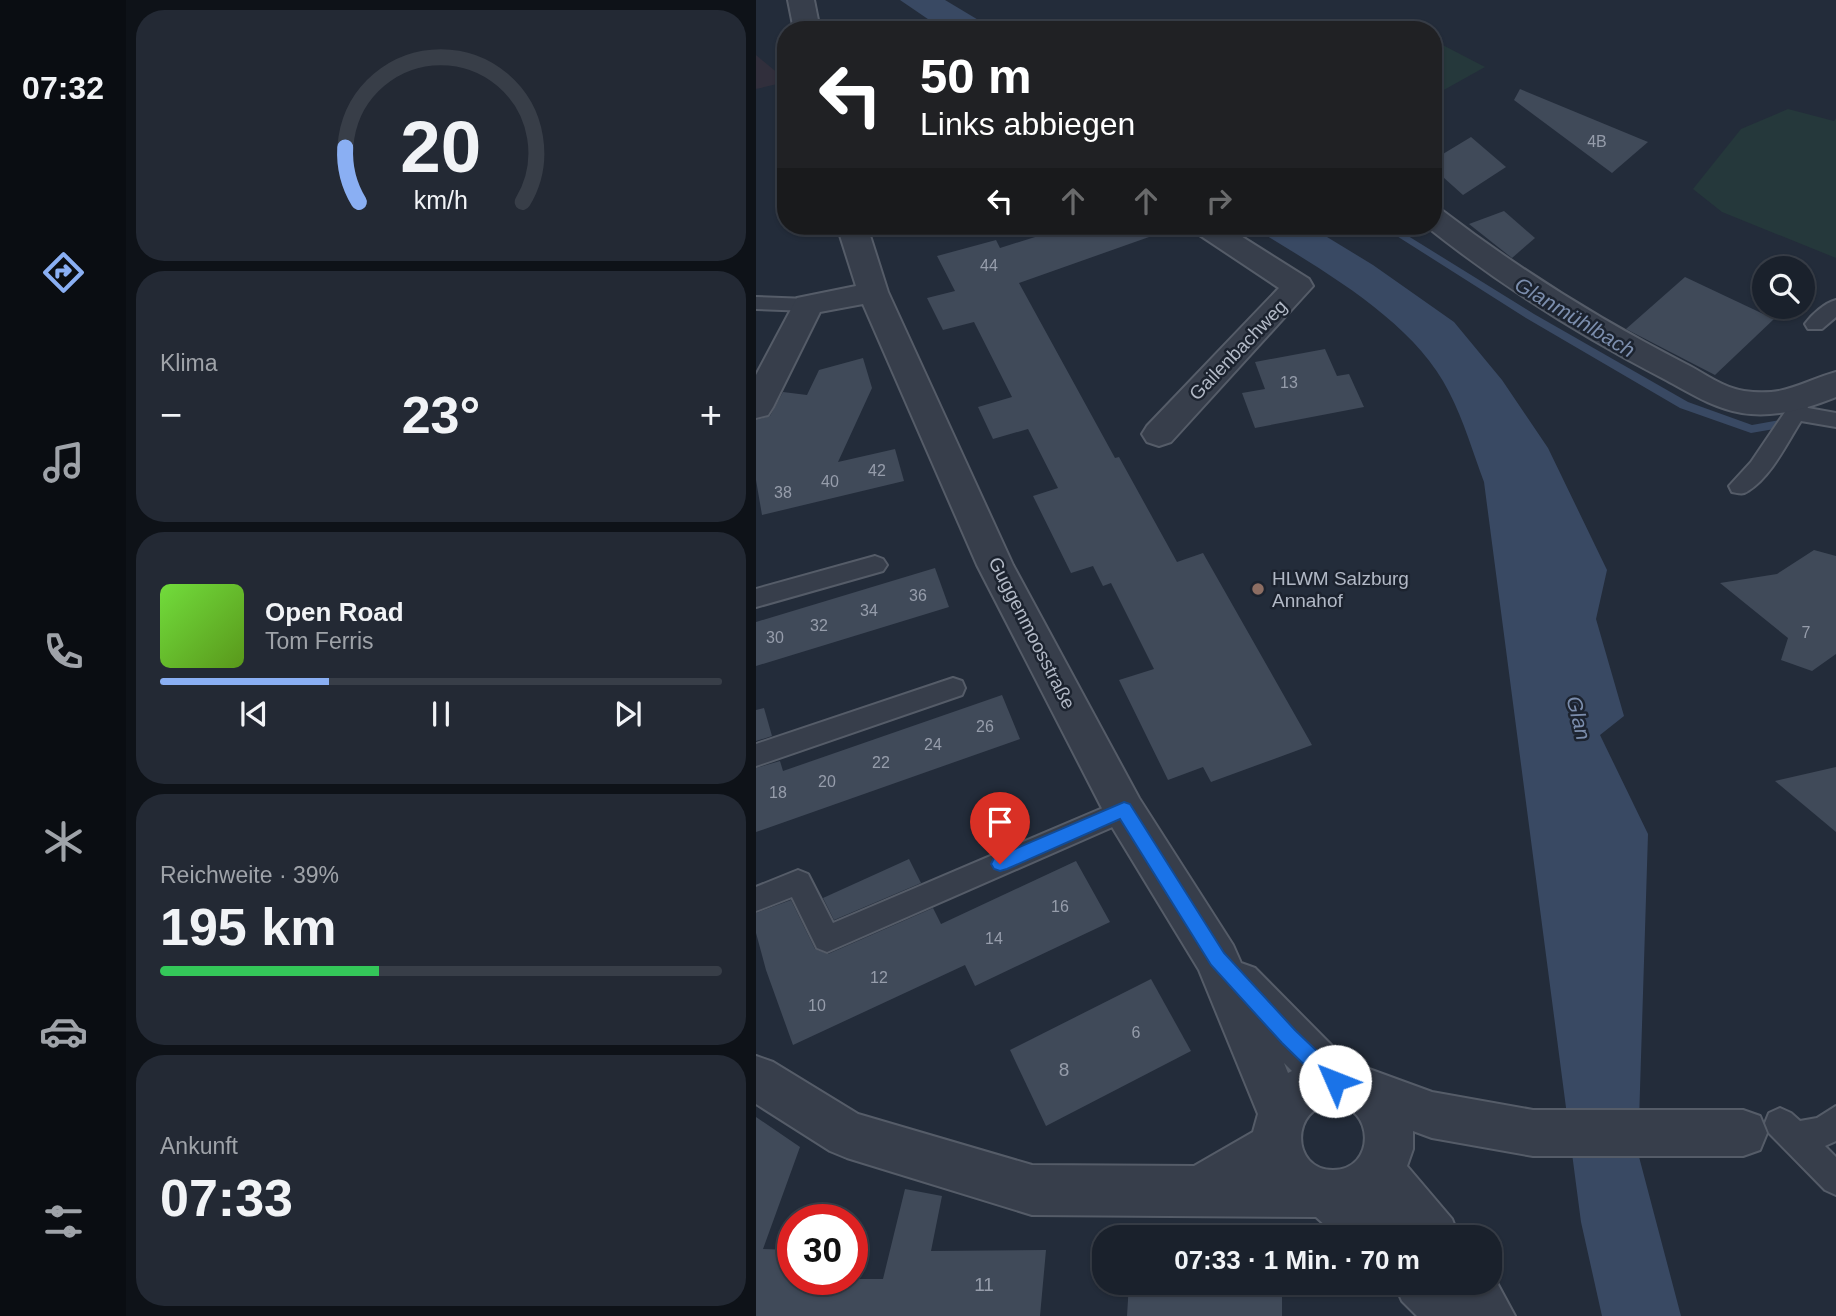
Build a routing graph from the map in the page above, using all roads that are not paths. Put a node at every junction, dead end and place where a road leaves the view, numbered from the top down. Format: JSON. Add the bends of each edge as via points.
{"nodes":[{"id":1,"x":801,"y":0,"type":"edge"},
{"id":2,"x":805,"y":21,"type":"edge"},
{"id":3,"x":1442,"y":224,"type":"edge"},
{"id":4,"x":855,"y":235,"type":"edge"},
{"id":5,"x":1219,"y":235,"type":"edge"},
{"id":6,"x":873,"y":292,"type":"junction"},
{"id":7,"x":756,"y":303,"type":"edge"},
{"id":8,"x":808,"y":305,"type":"junction"},
{"id":9,"x":1836,"y":306,"type":"edge"},
{"id":10,"x":1815,"y":324,"type":"dead end"},
{"id":11,"x":1836,"y":383,"type":"edge"},
{"id":12,"x":756,"y":407,"type":"edge"},
{"id":13,"x":1794,"y":412,"type":"junction"},
{"id":14,"x":1836,"y":420,"type":"edge"},
{"id":15,"x":1158,"y":434,"type":"dead end"},
{"id":16,"x":1740,"y":486,"type":"dead end"},
{"id":17,"x":875,"y":565,"type":"dead end"},
{"id":18,"x":756,"y":598,"type":"edge"},
{"id":19,"x":953,"y":688,"type":"dead end"},
{"id":20,"x":756,"y":755,"type":"edge"},
{"id":21,"x":1124,"y":810,"type":"junction"},
{"id":22,"x":756,"y":899,"type":"edge"},
{"id":23,"x":1217,"y":959,"type":"junction"},
{"id":24,"x":756,"y":1078,"type":"edge"},
{"id":25,"x":1348,"y":1085,"type":"junction"},
{"id":26,"x":1432,"y":1115,"type":"junction"},
{"id":27,"x":1836,"y":1121,"type":"edge"},
{"id":28,"x":1279,"y":1128,"type":"junction"},
{"id":29,"x":1773,"y":1131,"type":"junction"},
{"id":30,"x":1383,"y":1167,"type":"junction"},
{"id":31,"x":1836,"y":1179,"type":"edge"},
{"id":32,"x":1201,"y":1190,"type":"junction"},
{"id":33,"x":1323,"y":1193,"type":"junction"},
{"id":34,"x":1359,"y":1225,"type":"edge"},
{"id":35,"x":1425,"y":1225,"type":"edge"},
{"id":36,"x":1433,"y":1295,"type":"edge"},
{"id":37,"x":1476,"y":1295,"type":"edge"},
{"id":38,"x":1455,"y":1316,"type":"edge"},
{"id":39,"x":1489,"y":1316,"type":"edge"}],
"edges":[{"from":1,"to":2,"type":"street"},
{"from":3,"to":13,"type":"street","via":[[1583,323],[1657,363],[1731,400]]},
{"from":4,"to":6,"type":"street","name":"Guggenmoosstraße"},
{"from":5,"to":15,"type":"street","name":"Gailenbachweg","via":[[1298,286]]},
{"from":6,"to":8,"type":"street"},
{"from":6,"to":21,"type":"street","name":"Guggenmoosstraße","via":[[995,565]]},
{"from":7,"to":8,"type":"lane"},
{"from":8,"to":12,"type":"street"},
{"from":9,"to":10,"type":"lane"},
{"from":11,"to":13,"type":"street"},
{"from":13,"to":14,"type":"lane"},
{"from":13,"to":16,"type":"lane","via":[[1759,467]]},
{"from":17,"to":18,"type":"lane"},
{"from":19,"to":20,"type":"lane"},
{"from":21,"to":22,"type":"lane","via":[[827,939],[799,881]]},
{"from":21,"to":23,"type":"street","name":"Guggenmoosstraße"},
{"from":23,"to":25,"type":"street","name":"Guggenmoosstraße","via":[[1289,1037]]},
{"from":23,"to":28,"type":"street","name":"Guggenmoosstraße"},
{"from":24,"to":32,"type":"street","via":[[847,1134],[1032,1190]]},
{"from":25,"to":26,"type":"street"},
{"from":25,"to":28,"type":"street","via":[[1318,1083],[1302,1090]]},
{"from":25,"to":30,"type":"street","name":"Guggenmoosstraße","via":[[1382,1108],[1389,1124],[1391,1143]]},
{"from":26,"to":29,"type":"street","via":[[1534,1133]]},
{"from":26,"to":30,"type":"street"},
{"from":27,"to":29,"type":"lane","via":[[1825,1130]]},
{"from":28,"to":32,"type":"street"},
{"from":28,"to":33,"type":"street","name":"Guggenmoosstraße","via":[[1280,1160],[1301,1184]]},
{"from":29,"to":31,"type":"lane"},
{"from":30,"to":33,"type":"street","via":[[1367,1185],[1349,1193]]},
{"from":30,"to":35,"type":"street"},
{"from":32,"to":33,"type":"street"},
{"from":33,"to":34,"type":"street","name":"Guggenmoosstraße"},
{"from":36,"to":38,"type":"street"},
{"from":37,"to":39,"type":"street"}]}
